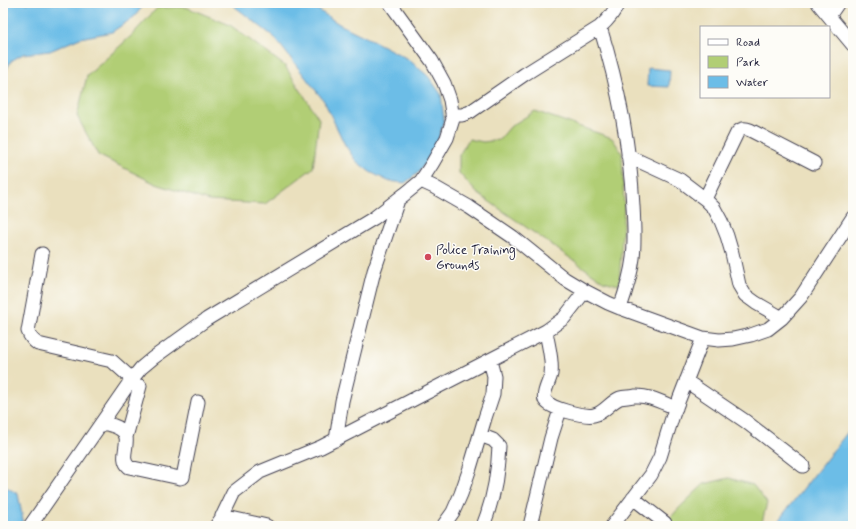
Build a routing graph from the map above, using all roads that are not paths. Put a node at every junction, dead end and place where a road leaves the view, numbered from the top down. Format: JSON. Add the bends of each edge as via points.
{"nodes":[{"id":1,"x":390,"y":3,"type":"edge"},
{"id":2,"x":618,"y":3,"type":"edge"},
{"id":3,"x":818,"y":3,"type":"edge"},
{"id":4,"x":838,"y":3,"type":"edge"},
{"id":5,"x":829,"y":16,"type":"junction"},
{"id":6,"x":600,"y":27,"type":"junction"},
{"id":7,"x":853,"y":45,"type":"edge"},
{"id":8,"x":452,"y":115,"type":"junction"},
{"id":9,"x":628,"y":156,"type":"junction"},
{"id":10,"x":814,"y":163,"type":"dead end"},
{"id":11,"x":420,"y":180,"type":"junction"},
{"id":12,"x":705,"y":199,"type":"junction"},
{"id":13,"x":398,"y":200,"type":"junction"},
{"id":14,"x":853,"y":217,"type":"edge"},
{"id":15,"x":42,"y":254,"type":"dead end"},
{"id":16,"x":585,"y":291,"type":"junction"},
{"id":17,"x":620,"y":308,"type":"junction"},
{"id":18,"x":782,"y":318,"type":"junction"},
{"id":19,"x":546,"y":331,"type":"junction"},
{"id":20,"x":703,"y":338,"type":"junction"},
{"id":21,"x":490,"y":361,"type":"junction"},
{"id":22,"x":686,"y":381,"type":"junction"},
{"id":23,"x":136,"y":382,"type":"junction"},
{"id":24,"x":198,"y":402,"type":"dead end"},
{"id":25,"x":676,"y":408,"type":"junction"},
{"id":26,"x":560,"y":410,"type":"junction"},
{"id":27,"x":102,"y":423,"type":"junction"},
{"id":28,"x":480,"y":435,"type":"junction"},
{"id":29,"x":126,"y":437,"type":"junction"},
{"id":30,"x":336,"y":440,"type":"junction"},
{"id":31,"x":803,"y":466,"type":"dead end"},
{"id":32,"x":633,"y":498,"type":"junction"},
{"id":33,"x":219,"y":521,"type":"edge"},
{"id":34,"x":665,"y":523,"type":"dead end"},
{"id":35,"x":30,"y":526,"type":"edge"},
{"id":36,"x":267,"y":526,"type":"edge"},
{"id":37,"x":444,"y":526,"type":"edge"},
{"id":38,"x":483,"y":526,"type":"edge"},
{"id":39,"x":530,"y":526,"type":"edge"},
{"id":40,"x":612,"y":526,"type":"edge"}],
"edges":[{"from":1,"to":8,"type":"street","via":[[435,66],[450,100]]},
{"from":2,"to":6,"type":"street"},
{"from":3,"to":5,"type":"street"},
{"from":4,"to":5,"type":"street"},
{"from":5,"to":7,"type":"street"},
{"from":6,"to":8,"type":"street","via":[[470,112]]},
{"from":6,"to":9,"type":"street","via":[[621,108]]},
{"from":8,"to":11,"type":"street","via":[[447,138]]},
{"from":9,"to":12,"type":"street","via":[[680,180]]},
{"from":9,"to":17,"type":"street","via":[[632,177],[633,257],[629,282]]},
{"from":10,"to":12,"type":"street","via":[[743,128],[737,133]]},
{"from":11,"to":13,"type":"street"},
{"from":11,"to":16,"type":"street","via":[[501,228],[565,279]]},
{"from":12,"to":18,"type":"street","via":[[721,221],[739,285],[745,295]]},
{"from":13,"to":23,"type":"street","via":[[374,218],[207,319],[141,368]]},
{"from":13,"to":30,"type":"street","via":[[374,271],[342,401]]},
{"from":14,"to":18,"type":"street","via":[[801,297]]},
{"from":15,"to":23,"type":"street","via":[[28,330],[30,337],[38,344],[112,361]]},
{"from":16,"to":17,"type":"street"},
{"from":16,"to":19,"type":"street","via":[[564,318]]},
{"from":17,"to":20,"type":"street"},
{"from":18,"to":20,"type":"street","via":[[768,329],[751,335],[719,340]]},
{"from":19,"to":21,"type":"street"},
{"from":19,"to":26,"type":"street","via":[[551,374],[545,398],[548,404]]},
{"from":20,"to":22,"type":"street"},
{"from":21,"to":28,"type":"street","via":[[494,376],[493,394]]},
{"from":21,"to":30,"type":"street"},
{"from":22,"to":25,"type":"street"},
{"from":22,"to":31,"type":"street","via":[[734,413]]},
{"from":23,"to":27,"type":"street"},
{"from":23,"to":29,"type":"street"},
{"from":24,"to":29,"type":"street","via":[[182,478],[129,467],[124,456]]},
{"from":25,"to":26,"type":"street","via":[[654,399],[637,396],[619,398],[600,413],[593,415]]},
{"from":25,"to":32,"type":"street","via":[[660,457],[651,475]]},
{"from":26,"to":39,"type":"street"},
{"from":27,"to":29,"type":"street","via":[[120,428]]},
{"from":27,"to":35,"type":"street"},
{"from":28,"to":37,"type":"street","via":[[461,494]]},
{"from":28,"to":38,"type":"street","via":[[493,440],[499,446],[495,484]]},
{"from":30,"to":33,"type":"street","via":[[260,472],[234,492]]},
{"from":32,"to":34,"type":"street"},
{"from":32,"to":40,"type":"street"},
{"from":33,"to":36,"type":"street"}]}
